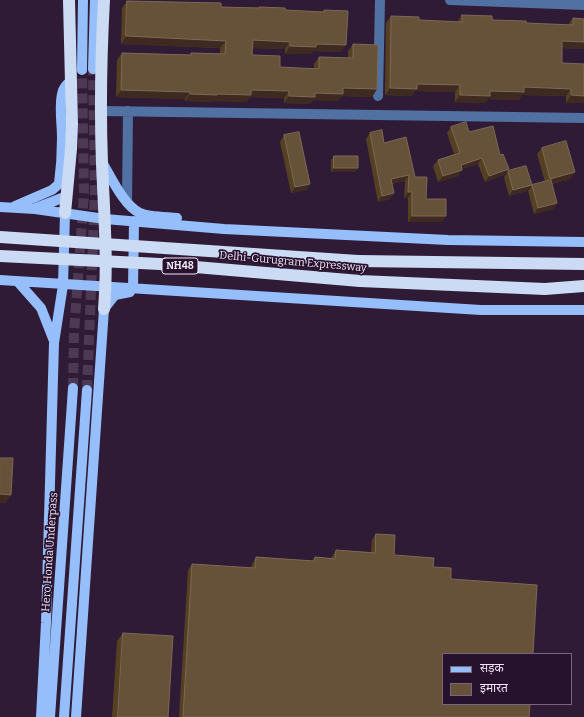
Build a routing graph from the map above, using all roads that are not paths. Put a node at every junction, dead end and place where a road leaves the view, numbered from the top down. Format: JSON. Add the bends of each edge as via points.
{"nodes":[{"id":1,"x":69,"y":0,"type":"edge"},
{"id":2,"x":83,"y":0,"type":"edge"},
{"id":3,"x":95,"y":0,"type":"edge"},
{"id":4,"x":104,"y":0,"type":"edge"},
{"id":5,"x":380,"y":0,"type":"edge"},
{"id":6,"x":450,"y":0,"type":"edge"},
{"id":7,"x":584,"y":5,"type":"edge"},
{"id":8,"x":93,"y":69,"type":"tunnel mouth"},
{"id":9,"x":82,"y":70,"type":"tunnel mouth"},
{"id":10,"x":71,"y":81,"type":"junction"},
{"id":11,"x":378,"y":96,"type":"edge"},
{"id":12,"x":102,"y":111,"type":"junction"},
{"id":13,"x":128,"y":111,"type":"junction"},
{"id":14,"x":584,"y":118,"type":"edge"},
{"id":15,"x":102,"y":162,"type":"junction"},
{"id":16,"x":66,"y":196,"type":"junction"},
{"id":17,"x":127,"y":202,"type":"junction"},
{"id":18,"x":0,"y":207,"type":"edge"},
{"id":19,"x":11,"y":208,"type":"junction"},
{"id":20,"x":34,"y":209,"type":"junction"},
{"id":21,"x":65,"y":213,"type":"junction"},
{"id":22,"x":105,"y":219,"type":"junction"},
{"id":23,"x":134,"y":221,"type":"junction"},
{"id":24,"x":207,"y":227,"type":"junction"},
{"id":25,"x":0,"y":238,"type":"edge"},
{"id":26,"x":584,"y":242,"type":"edge"},
{"id":27,"x":0,"y":256,"type":"edge"},
{"id":28,"x":584,"y":264,"type":"edge"},
{"id":29,"x":0,"y":280,"type":"edge"},
{"id":30,"x":18,"y":282,"type":"junction"},
{"id":31,"x":63,"y":285,"type":"junction"},
{"id":32,"x":584,"y":286,"type":"edge"},
{"id":33,"x":106,"y":287,"type":"junction"},
{"id":34,"x":137,"y":289,"type":"junction"},
{"id":35,"x":104,"y":309,"type":"junction"},
{"id":36,"x":584,"y":310,"type":"edge"},
{"id":37,"x":54,"y":343,"type":"junction"},
{"id":38,"x":73,"y":388,"type":"tunnel mouth"},
{"id":39,"x":87,"y":390,"type":"tunnel mouth"},
{"id":40,"x":41,"y":717,"type":"edge"},
{"id":41,"x":50,"y":717,"type":"edge"},
{"id":42,"x":64,"y":717,"type":"edge"},
{"id":43,"x":76,"y":717,"type":"edge"}],
"edges":[{"from":1,"to":10,"type":"highway"},
{"from":2,"to":9,"type":"main road"},
{"from":3,"to":8,"type":"main road"},
{"from":4,"to":12,"type":"highway"},
{"from":5,"to":11,"type":"street"},
{"from":6,"to":7,"type":"street"},
{"from":10,"to":16,"type":"highway","via":[[71,149]]},
{"from":10,"to":19,"type":"main road","via":[[65,86],[61,100],[59,184],[52,190]]},
{"from":12,"to":13,"type":"street"},
{"from":12,"to":15,"type":"highway"},
{"from":13,"to":14,"type":"street"},
{"from":13,"to":17,"type":"street"},
{"from":15,"to":17,"type":"main road"},
{"from":15,"to":22,"type":"highway"},
{"from":16,"to":20,"type":"main road"},
{"from":16,"to":21,"type":"highway"},
{"from":17,"to":24,"type":"main road","via":[[134,210],[146,215],[192,219]]},
{"from":18,"to":19,"type":"main road"},
{"from":19,"to":20,"type":"main road"},
{"from":20,"to":21,"type":"main road"},
{"from":21,"to":22,"type":"main road"},
{"from":21,"to":31,"type":"main road"},
{"from":22,"to":23,"type":"main road"},
{"from":22,"to":33,"type":"highway"},
{"from":23,"to":24,"type":"main road"},
{"from":23,"to":34,"type":"main road"},
{"from":24,"to":26,"type":"main road","via":[[448,240]]},
{"from":25,"to":28,"type":"highway","name":"Delhi-Gurugram Expressway","number":"NH48","bridge":true,"via":[[358,261]]},
{"from":27,"to":32,"type":"highway","name":"Delhi-Gurugram Expressway","number":"NH48","bridge":true,"via":[[160,264],[360,282],[545,289]]},
{"from":29,"to":30,"type":"main road"},
{"from":30,"to":31,"type":"main road"},
{"from":30,"to":37,"type":"main road","via":[[41,308]]},
{"from":31,"to":33,"type":"main road"},
{"from":31,"to":37,"type":"main road"},
{"from":33,"to":34,"type":"main road"},
{"from":33,"to":35,"type":"highway"},
{"from":34,"to":35,"type":"main road","via":[[115,295]]},
{"from":34,"to":36,"type":"main road","via":[[481,310]]},
{"from":35,"to":43,"type":"main road"},
{"from":37,"to":40,"type":"main road"},
{"from":38,"to":41,"type":"main road","name":"Hero Honda Underpass"},
{"from":39,"to":42,"type":"main road"}]}
